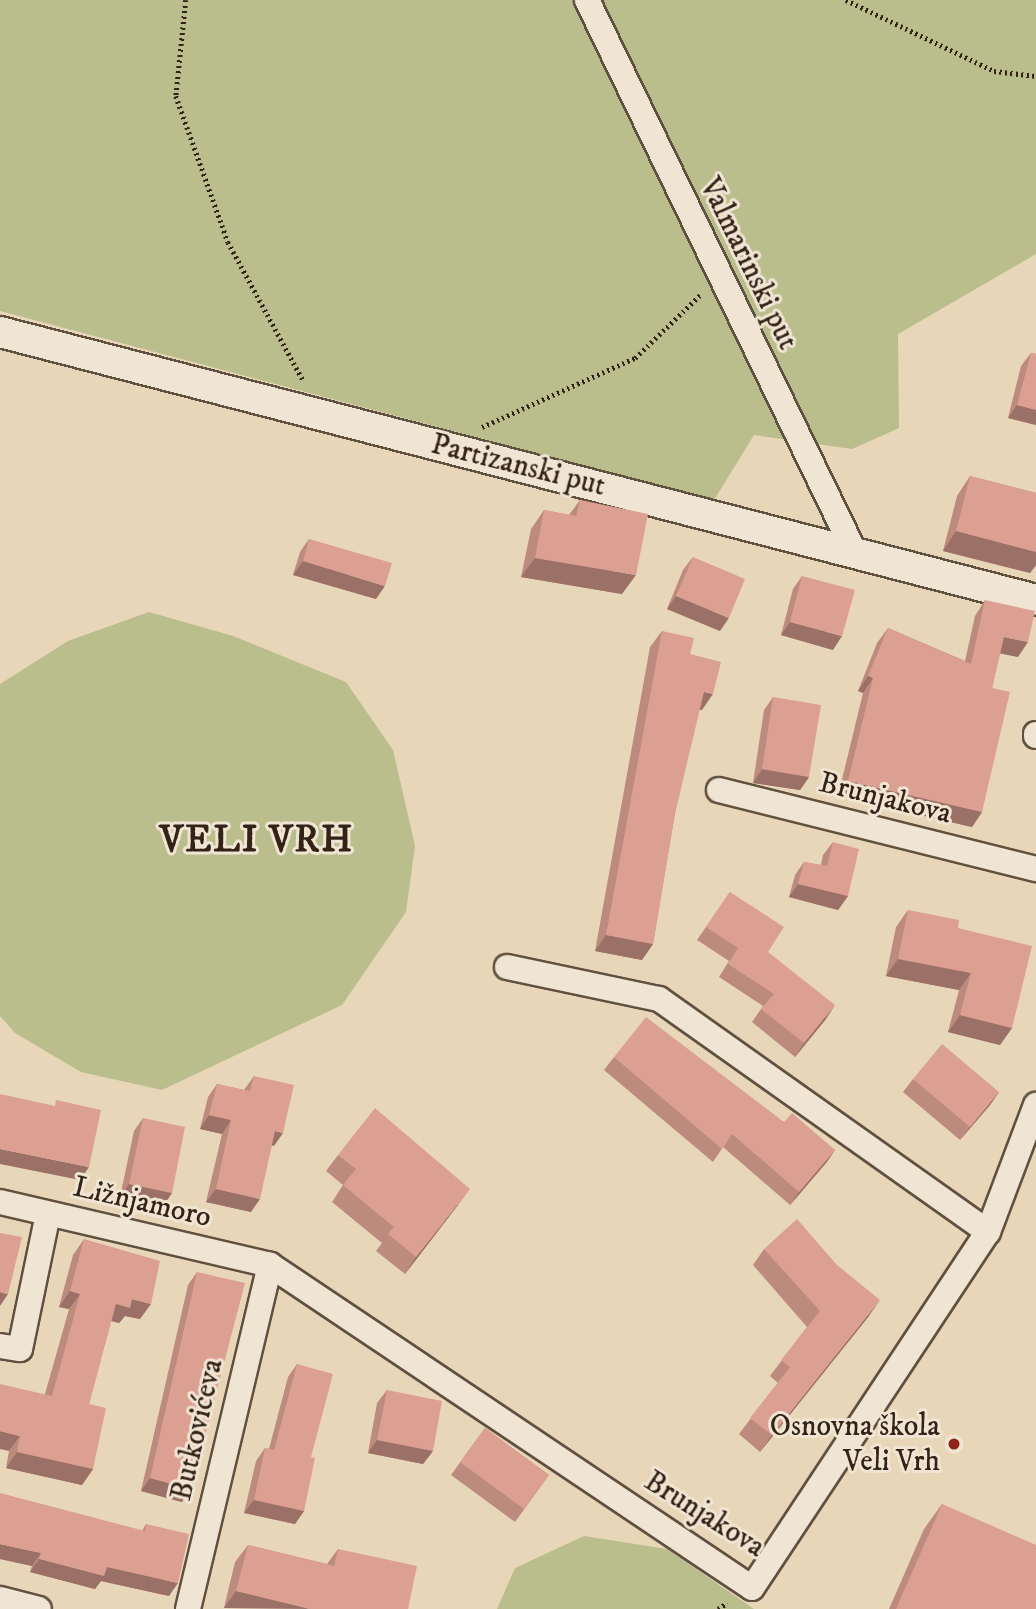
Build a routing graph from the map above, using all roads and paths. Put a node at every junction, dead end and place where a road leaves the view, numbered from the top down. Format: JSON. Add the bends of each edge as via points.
{"nodes":[{"id":1,"x":186,"y":0,"type":"edge"},
{"id":2,"x":587,"y":0,"type":"edge"},
{"id":3,"x":846,"y":0,"type":"edge"},
{"id":4,"x":1036,"y":76,"type":"edge"},
{"id":5,"x":719,"y":276,"type":"junction"},
{"id":6,"x":0,"y":332,"type":"edge"},
{"id":7,"x":322,"y":416,"type":"junction"},
{"id":8,"x":440,"y":446,"type":"junction"},
{"id":9,"x":855,"y":553,"type":"junction"},
{"id":10,"x":1036,"y":600,"type":"edge"},
{"id":11,"x":719,"y":790,"type":"dead end"},
{"id":12,"x":1036,"y":869,"type":"edge"},
{"id":13,"x":507,"y":967,"type":"dead end"},
{"id":14,"x":1036,"y":1105,"type":"edge"},
{"id":15,"x":0,"y":1202,"type":"edge"},
{"id":16,"x":48,"y":1214,"type":"junction"},
{"id":17,"x":988,"y":1232,"type":"junction"},
{"id":18,"x":270,"y":1265,"type":"junction"},
{"id":19,"x":0,"y":1346,"type":"edge"},
{"id":20,"x":0,"y":1599,"type":"edge"},
{"id":21,"x":39,"y":1609,"type":"edge"},
{"id":22,"x":188,"y":1609,"type":"edge"}],
"edges":[{"from":1,"to":7,"type":"path","via":[[176,96],[228,242]]},
{"from":2,"to":5,"type":"street","name":"Valmarinski put"},
{"from":3,"to":4,"type":"path","via":[[994,71]]},
{"from":5,"to":8,"type":"path","via":[[635,358]]},
{"from":5,"to":9,"type":"street","name":"Valmarinski put"},
{"from":6,"to":7,"type":"street","name":"Partizanski put"},
{"from":7,"to":8,"type":"street","name":"Partizanski put"},
{"from":8,"to":9,"type":"street","name":"Partizanski put"},
{"from":9,"to":10,"type":"street","name":"Partizanski put"},
{"from":11,"to":12,"type":"street","name":"Brunjakova"},
{"from":13,"to":17,"type":"street","via":[[659,999]]},
{"from":14,"to":17,"type":"street","name":"Brunjakova"},
{"from":15,"to":16,"type":"street","name":"Ližnjamoro"},
{"from":16,"to":18,"type":"street","name":"Ližnjamoro"},
{"from":16,"to":19,"type":"street","via":[[20,1349]]},
{"from":17,"to":18,"type":"street","name":"Brunjakova","via":[[752,1588]]},
{"from":18,"to":22,"type":"street","name":"Butkovićeva"},
{"from":20,"to":21,"type":"street"}]}
